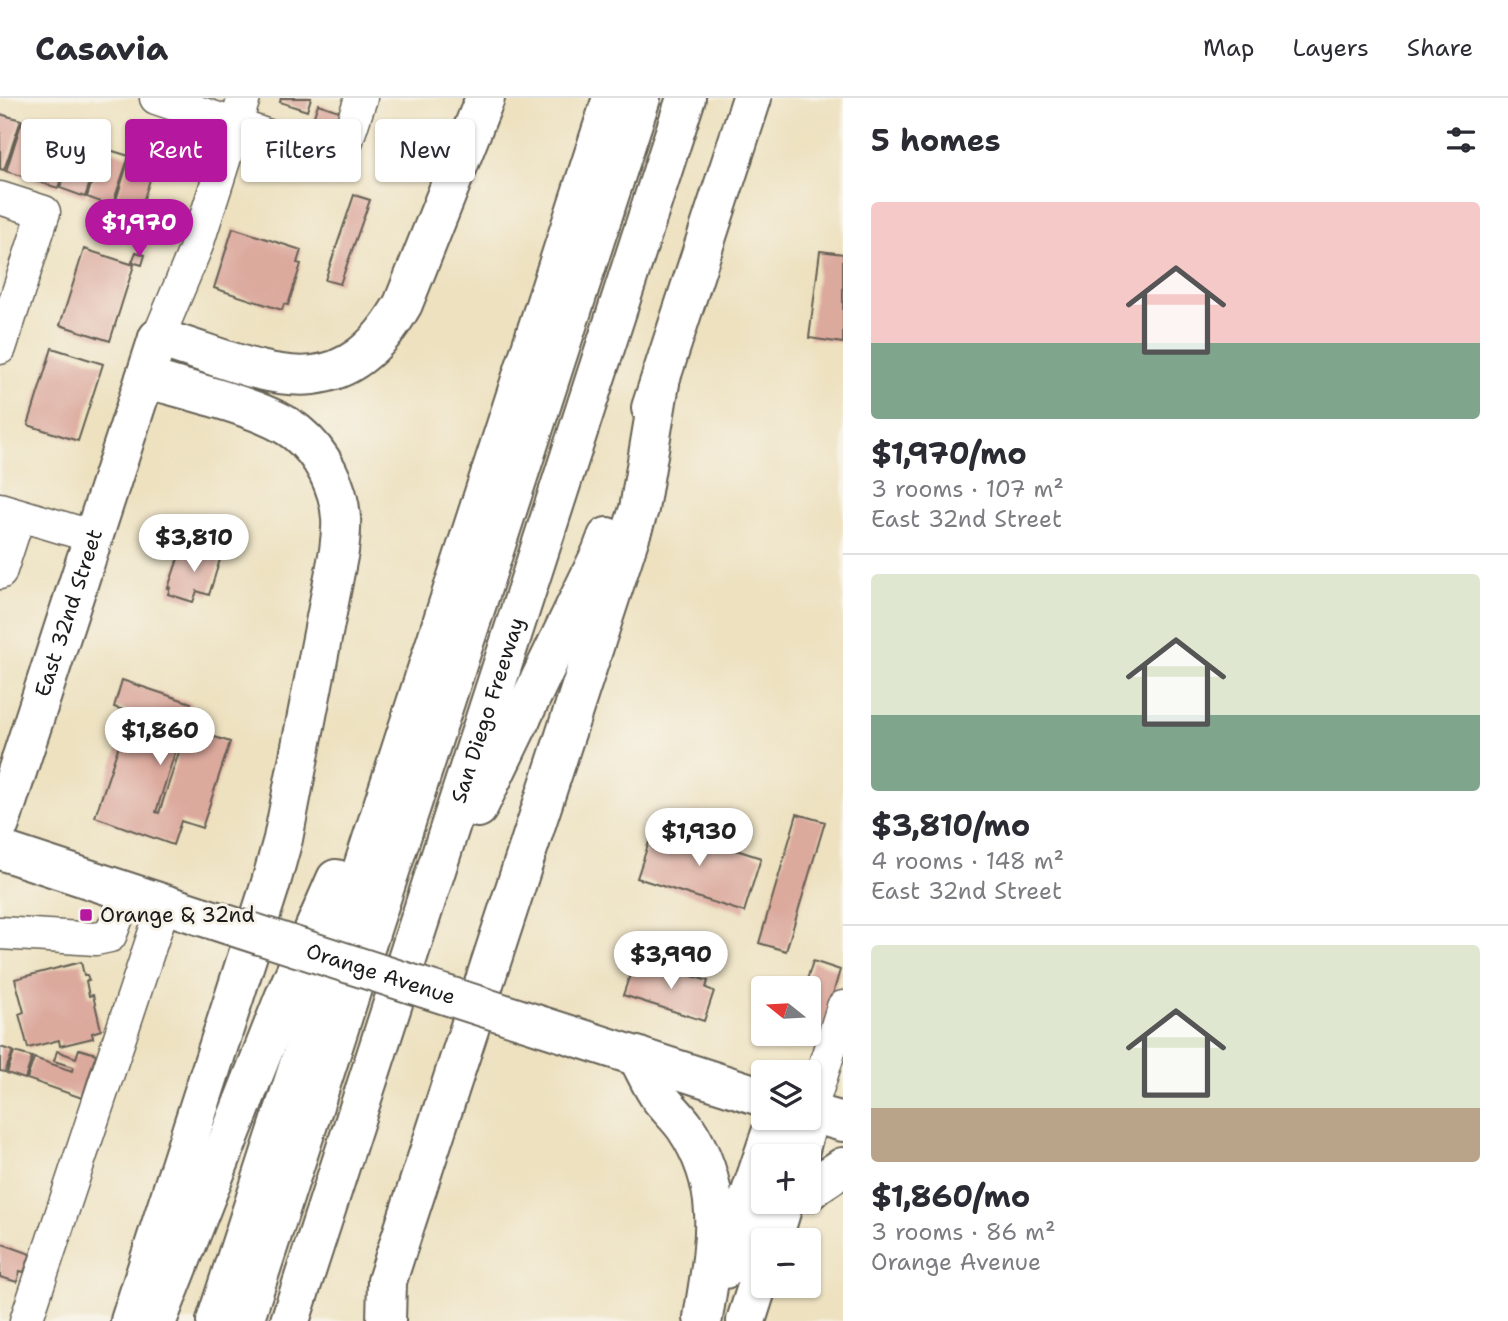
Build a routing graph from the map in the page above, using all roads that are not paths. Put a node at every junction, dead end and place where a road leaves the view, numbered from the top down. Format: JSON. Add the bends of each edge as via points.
{"nodes":[{"id":1,"x":156,"y":98,"type":"edge"},
{"id":2,"x":361,"y":98,"type":"edge"},
{"id":3,"x":485,"y":98,"type":"edge"},
{"id":4,"x":612,"y":98,"type":"edge"},
{"id":5,"x":641,"y":98,"type":"edge"},
{"id":6,"x":660,"y":98,"type":"edge"},
{"id":7,"x":686,"y":98,"type":"edge"},
{"id":8,"x":752,"y":98,"type":"edge"},
{"id":9,"x":240,"y":111,"type":"edge"},
{"id":10,"x":0,"y":198,"type":"edge"},
{"id":11,"x":158,"y":338,"type":"junction"},
{"id":12,"x":0,"y":348,"type":"edge"},
{"id":13,"x":145,"y":378,"type":"junction"},
{"id":14,"x":660,"y":383,"type":"junction"},
{"id":15,"x":10,"y":512,"type":"edge"},
{"id":16,"x":94,"y":537,"type":"junction"},
{"id":17,"x":0,"y":573,"type":"edge"},
{"id":18,"x":422,"y":682,"type":"junction"},
{"id":19,"x":0,"y":824,"type":"edge"},
{"id":20,"x":0,"y":850,"type":"edge"},
{"id":21,"x":127,"y":892,"type":"junction"},
{"id":22,"x":164,"y":904,"type":"junction"},
{"id":23,"x":0,"y":933,"type":"edge"},
{"id":24,"x":414,"y":940,"type":"junction"},
{"id":25,"x":843,"y":1007,"type":"edge"},
{"id":26,"x":837,"y":1046,"type":"edge"},
{"id":27,"x":637,"y":1056,"type":"junction"},
{"id":28,"x":821,"y":1086,"type":"edge"},
{"id":29,"x":751,"y":1093,"type":"edge"},
{"id":30,"x":801,"y":1130,"type":"edge"},
{"id":31,"x":843,"y":1167,"type":"edge"},
{"id":32,"x":821,"y":1182,"type":"edge"},
{"id":33,"x":753,"y":1298,"type":"edge"},
{"id":34,"x":702,"y":1320,"type":"edge"},
{"id":35,"x":26,"y":1321,"type":"edge"},
{"id":36,"x":130,"y":1321,"type":"edge"},
{"id":37,"x":157,"y":1321,"type":"edge"},
{"id":38,"x":216,"y":1321,"type":"edge"},
{"id":39,"x":244,"y":1321,"type":"edge"},
{"id":40,"x":264,"y":1321,"type":"edge"},
{"id":41,"x":290,"y":1321,"type":"edge"},
{"id":42,"x":386,"y":1321,"type":"edge"},
{"id":43,"x":746,"y":1321,"type":"edge"}],
"edges":[{"from":1,"to":9,"type":"street"},
{"from":2,"to":9,"type":"street","via":[[342,155],[334,159]]},
{"from":3,"to":11,"type":"main road","via":[[403,304],[373,347],[334,370],[289,377]]},
{"from":4,"to":18,"type":"main road"},
{"from":5,"to":39,"type":"main road"},
{"from":6,"to":40,"type":"main road"},
{"from":7,"to":24,"type":"main road","name":"San Diego Freeway"},
{"from":8,"to":14,"type":"main road"},
{"from":9,"to":11,"type":"street","name":"East 32nd Street","via":[[197,245]]},
{"from":10,"to":12,"type":"street","via":[[44,212]]},
{"from":11,"to":13,"type":"main road","name":"East 32nd Street"},
{"from":13,"to":16,"type":"main road","name":"East 32nd Street"},
{"from":13,"to":36,"type":"main road","via":[[247,409],[297,433],[327,470],[341,518],[340,551],[283,839]]},
{"from":14,"to":24,"type":"main road","via":[[601,553]]},
{"from":14,"to":42,"type":"main road","via":[[639,509],[387,1281]]},
{"from":15,"to":16,"type":"street"},
{"from":15,"to":17,"type":"street"},
{"from":16,"to":19,"type":"main road","name":"East 32nd Street"},
{"from":18,"to":37,"type":"main road","via":[[284,998]]},
{"from":18,"to":38,"type":"main road"},
{"from":20,"to":21,"type":"main road","name":"Orange Avenue"},
{"from":21,"to":22,"type":"main road","name":"Orange Avenue"},
{"from":21,"to":23,"type":"street","via":[[110,936]]},
{"from":22,"to":27,"type":"main road","name":"Orange Avenue","bridge":true},
{"from":22,"to":35,"type":"street"},
{"from":24,"to":41,"type":"main road","name":"San Diego Freeway"},
{"from":25,"to":26,"type":"street"},
{"from":26,"to":28,"type":"street"},
{"from":27,"to":29,"type":"main road","name":"Orange Avenue"},
{"from":27,"to":34,"type":"main road","via":[[659,1097],[685,1127],[713,1192],[716,1234]]},
{"from":30,"to":34,"type":"main road"},
{"from":31,"to":32,"type":"main road"},
{"from":33,"to":43,"type":"main road"}]}
